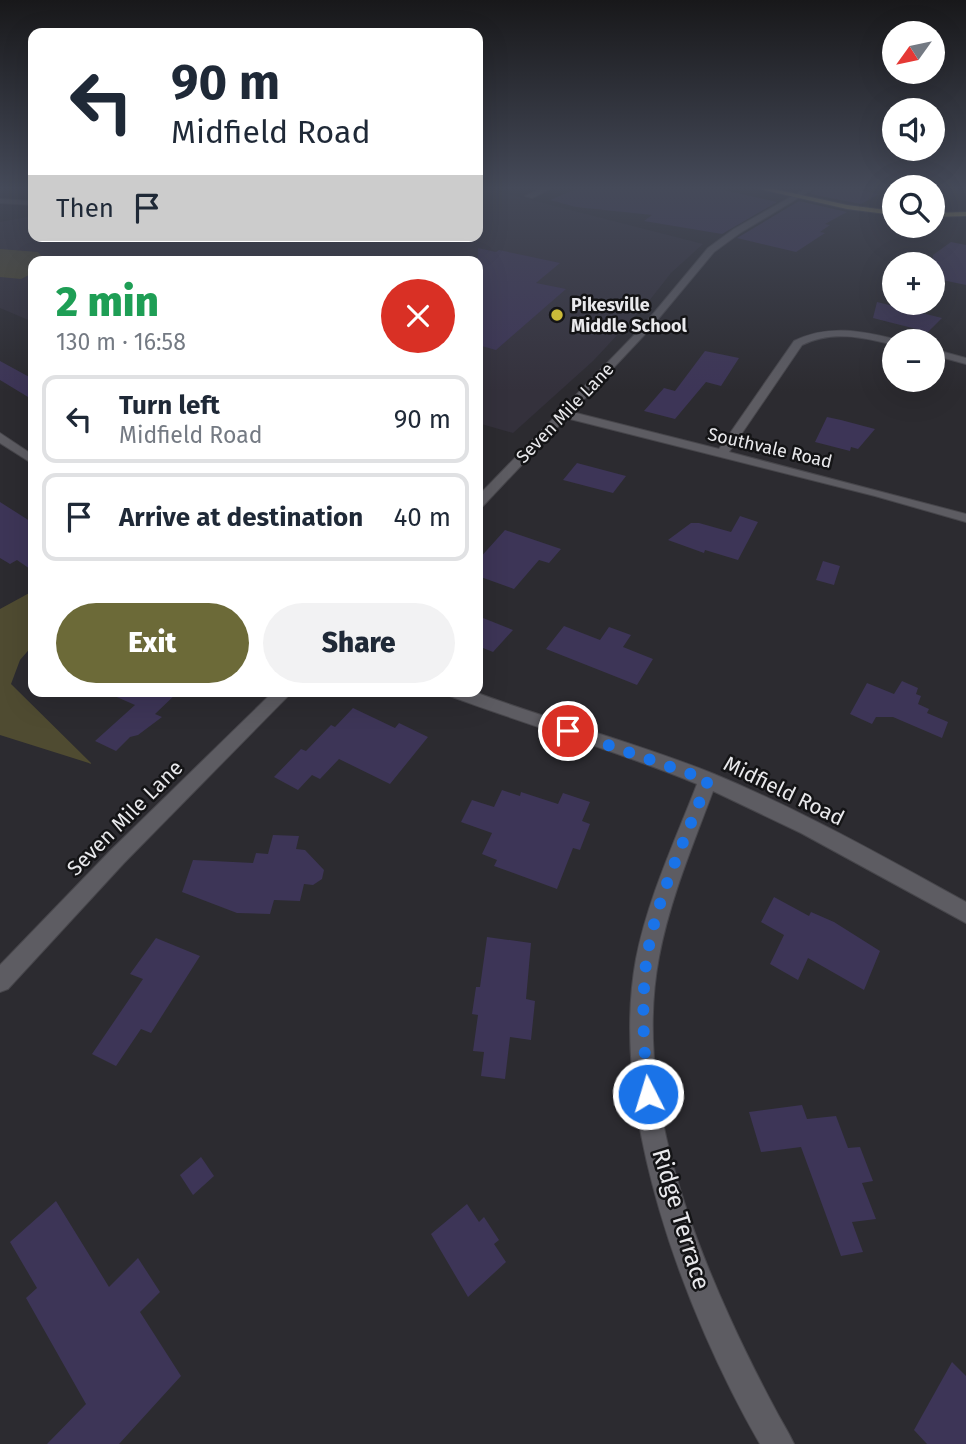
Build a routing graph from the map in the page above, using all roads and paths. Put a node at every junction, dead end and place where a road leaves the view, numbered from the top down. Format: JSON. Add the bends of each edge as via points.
{"nodes":[{"id":1,"x":705,"y":256,"type":"edge"},
{"id":2,"x":882,"y":340,"type":"edge"},
{"id":3,"x":945,"y":355,"type":"edge"},
{"id":4,"x":966,"y":361,"type":"edge"},
{"id":5,"x":565,"y":414,"type":"junction"},
{"id":6,"x":0,"y":437,"type":"edge"},
{"id":7,"x":721,"y":455,"type":"junction"},
{"id":8,"x":28,"y":457,"type":"edge"},
{"id":9,"x":483,"y":498,"type":"edge"},
{"id":10,"x":966,"y":519,"type":"edge"},
{"id":11,"x":279,"y":697,"type":"edge"},
{"id":12,"x":471,"y":697,"type":"edge"},
{"id":13,"x":708,"y":780,"type":"junction"},
{"id":14,"x":966,"y":913,"type":"edge"},
{"id":15,"x":0,"y":981,"type":"edge"},
{"id":16,"x":778,"y":1444,"type":"edge"}],
"edges":[{"from":1,"to":5,"type":"street","name":"Seven Mile Lane","via":[[646,328]]},
{"from":2,"to":7,"type":"street","via":[[839,333],[798,343]]},
{"from":3,"to":4,"type":"street"},
{"from":5,"to":7,"type":"street","name":"Southvale Road"},
{"from":5,"to":9,"type":"street","name":"Seven Mile Lane"},
{"from":6,"to":8,"type":"street"},
{"from":7,"to":10,"type":"street","name":"Southvale Road","via":[[866,489]]},
{"from":11,"to":15,"type":"street","name":"Seven Mile Lane","via":[[117,856]]},
{"from":12,"to":13,"type":"street","name":"Midfield Road"},
{"from":13,"to":14,"type":"street","name":"Midfield Road","via":[[796,820]]},
{"from":13,"to":16,"type":"street","name":"Ridge Terrace","via":[[659,908],[646,962],[642,1023],[648,1094],[662,1170],[686,1249],[719,1331]]}]}
